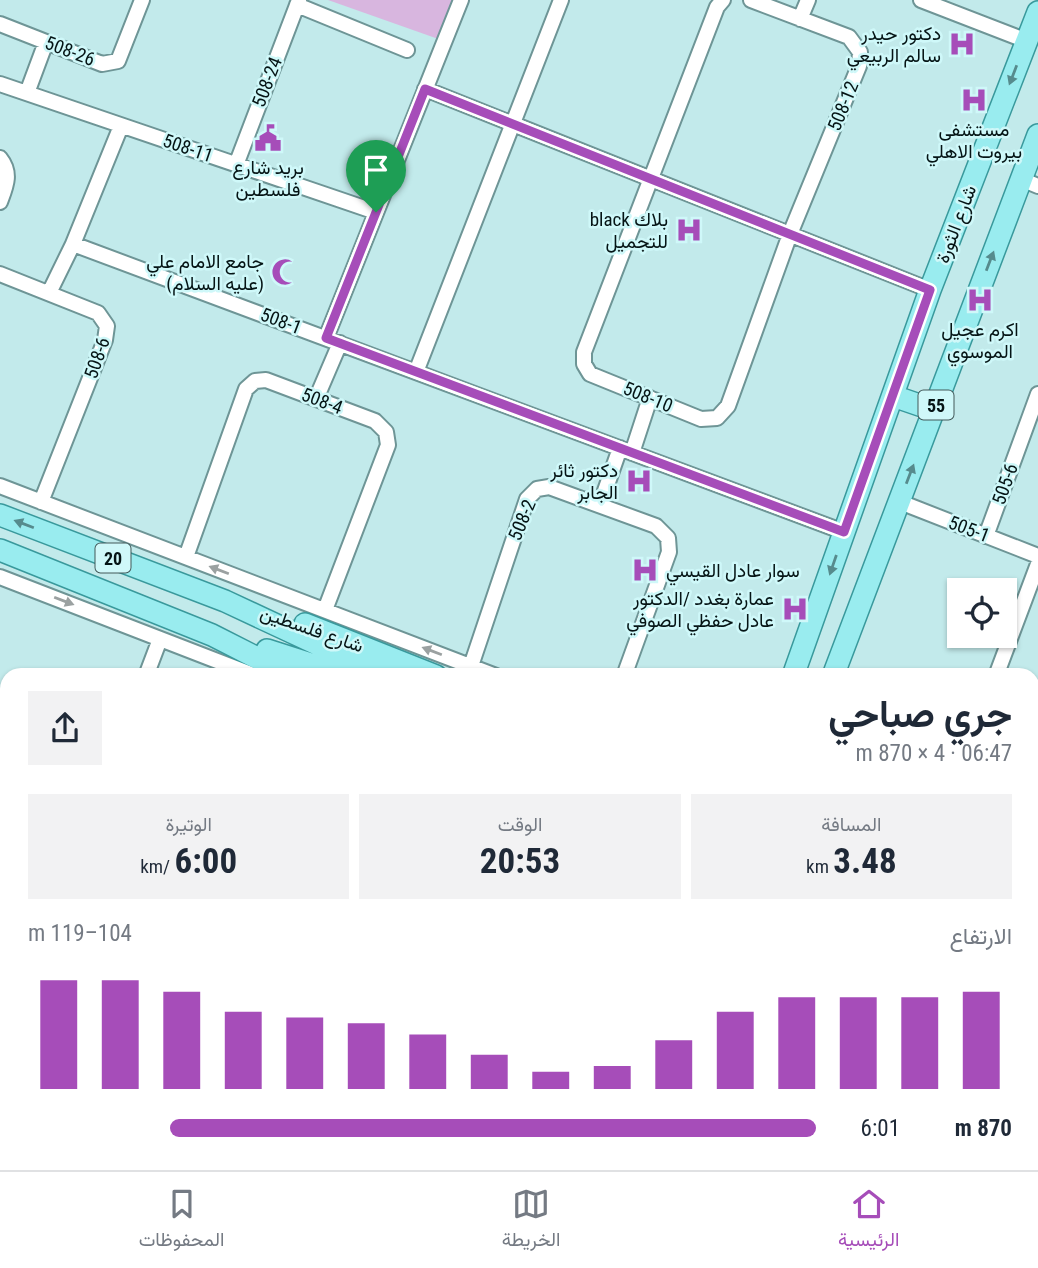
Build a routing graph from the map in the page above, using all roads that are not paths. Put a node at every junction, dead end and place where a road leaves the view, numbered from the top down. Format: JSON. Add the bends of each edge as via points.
{"nodes":[{"id":1,"x":142,"y":0,"type":"edge"},
{"id":2,"x":461,"y":0,"type":"edge"},
{"id":3,"x":561,"y":0,"type":"edge"},
{"id":4,"x":723,"y":0,"type":"edge"},
{"id":5,"x":751,"y":0,"type":"edge"},
{"id":6,"x":808,"y":0,"type":"edge"},
{"id":7,"x":922,"y":0,"type":"edge"},
{"id":8,"x":298,"y":3,"type":"edge"},
{"id":9,"x":1038,"y":12,"type":"edge"},
{"id":10,"x":800,"y":19,"type":"junction"},
{"id":11,"x":0,"y":24,"type":"edge"},
{"id":12,"x":1027,"y":41,"type":"junction"},
{"id":13,"x":46,"y":42,"type":"junction"},
{"id":14,"x":407,"y":50,"type":"dead end"},
{"id":15,"x":0,"y":84,"type":"edge"},
{"id":16,"x":425,"y":89,"type":"junction"},
{"id":17,"x":27,"y":93,"type":"junction"},
{"id":18,"x":512,"y":124,"type":"junction"},
{"id":19,"x":121,"y":125,"type":"junction"},
{"id":20,"x":1038,"y":135,"type":"edge"},
{"id":21,"x":0,"y":158,"type":"edge"},
{"id":22,"x":236,"y":165,"type":"junction"},
{"id":23,"x":650,"y":178,"type":"junction"},
{"id":24,"x":1029,"y":182,"type":"edge"},
{"id":25,"x":0,"y":202,"type":"edge"},
{"id":26,"x":376,"y":212,"type":"junction"},
{"id":27,"x":790,"y":234,"type":"junction"},
{"id":28,"x":73,"y":244,"type":"junction"},
{"id":29,"x":0,"y":274,"type":"edge"},
{"id":30,"x":930,"y":290,"type":"junction"},
{"id":31,"x":49,"y":293,"type":"junction"},
{"id":32,"x":333,"y":341,"type":"junction"},
{"id":33,"x":416,"y":372,"type":"junction"},
{"id":34,"x":1038,"y":394,"type":"edge"},
{"id":35,"x":893,"y":396,"type":"junction"},
{"id":36,"x":650,"y":398,"type":"junction"},
{"id":37,"x":316,"y":399,"type":"junction"},
{"id":38,"x":934,"y":410,"type":"junction"},
{"id":39,"x":626,"y":451,"type":"junction"},
{"id":40,"x":0,"y":486,"type":"edge"},
{"id":41,"x":41,"y":502,"type":"junction"},
{"id":42,"x":900,"y":502,"type":"junction"},
{"id":43,"x":600,"y":505,"type":"junction"},
{"id":44,"x":0,"y":515,"type":"edge"},
{"id":45,"x":844,"y":532,"type":"junction"},
{"id":46,"x":986,"y":536,"type":"junction"},
{"id":47,"x":0,"y":550,"type":"edge"},
{"id":48,"x":1038,"y":556,"type":"edge"},
{"id":49,"x":186,"y":557,"type":"junction"},
{"id":50,"x":1038,"y":564,"type":"edge"},
{"id":51,"x":0,"y":576,"type":"edge"},
{"id":52,"x":225,"y":601,"type":"junction"},
{"id":53,"x":325,"y":610,"type":"junction"},
{"id":54,"x":212,"y":635,"type":"junction"},
{"id":55,"x":160,"y":639,"type":"junction"},
{"id":56,"x":329,"y":659,"type":"junction"},
{"id":57,"x":471,"y":666,"type":"junction"},
{"id":58,"x":149,"y":668,"type":"edge"},
{"id":59,"x":235,"y":668,"type":"edge"},
{"id":60,"x":280,"y":668,"type":"edge"},
{"id":61,"x":339,"y":668,"type":"edge"},
{"id":62,"x":363,"y":668,"type":"edge"},
{"id":63,"x":416,"y":668,"type":"edge"},
{"id":64,"x":476,"y":668,"type":"edge"},
{"id":65,"x":627,"y":668,"type":"edge"},
{"id":66,"x":796,"y":668,"type":"edge"},
{"id":67,"x":836,"y":668,"type":"edge"},
{"id":68,"x":999,"y":668,"type":"edge"}],
"edges":[{"from":1,"to":13,"type":"street","name":"508-26","via":[[118,61],[102,64]]},
{"from":2,"to":16,"type":"street"},
{"from":3,"to":18,"type":"street"},
{"from":4,"to":23,"type":"street"},
{"from":5,"to":10,"type":"street","name":"508-12"},
{"from":6,"to":10,"type":"street"},
{"from":7,"to":12,"type":"street"},
{"from":8,"to":14,"type":"street"},
{"from":8,"to":22,"type":"street","name":"508-24"},
{"from":9,"to":12,"type":"main road","name":"شارع الثورة","number":"55"},
{"from":10,"to":27,"type":"street","name":"508-12","via":[[849,37],[859,52],[859,66]]},
{"from":11,"to":13,"type":"street","name":"508-26"},
{"from":12,"to":30,"type":"main road","name":"شارع الثورة","number":"55","one_way":true},
{"from":13,"to":17,"type":"street"},
{"from":15,"to":17,"type":"street","name":"508-11"},
{"from":16,"to":18,"type":"street"},
{"from":16,"to":26,"type":"street"},
{"from":17,"to":19,"type":"street","name":"508-11"},
{"from":18,"to":23,"type":"street"},
{"from":18,"to":33,"type":"street"},
{"from":19,"to":22,"type":"street","name":"508-11"},
{"from":19,"to":28,"type":"street"},
{"from":20,"to":24,"type":"main road","number":"55"},
{"from":21,"to":25,"type":"street","via":[[8,179]]},
{"from":22,"to":26,"type":"street","name":"508-11"},
{"from":23,"to":27,"type":"street"},
{"from":23,"to":36,"type":"street","name":"508-10","via":[[584,352],[584,364],[590,374]]},
{"from":38,"to":24,"type":"main road","number":"55","one_way":true},
{"from":26,"to":32,"type":"street"},
{"from":27,"to":30,"type":"street"},
{"from":27,"to":36,"type":"street","name":"508-10","via":[[728,406],[717,418],[701,419]]},
{"from":28,"to":31,"type":"street"},
{"from":28,"to":32,"type":"street","name":"508-1"},
{"from":29,"to":31,"type":"street","name":"508-6"},
{"from":30,"to":35,"type":"main road","name":"شارع الثورة","number":"55"},
{"from":31,"to":41,"type":"street","name":"508-6","via":[[98,313],[107,326]]},
{"from":32,"to":33,"type":"street","name":"508-1"},
{"from":32,"to":37,"type":"street"},
{"from":33,"to":39,"type":"street","name":"508-1"},
{"from":34,"to":46,"type":"street","name":"505-6"},
{"from":35,"to":38,"type":"main road"},
{"from":35,"to":45,"type":"main road","name":"شارع الثورة","number":"55"},
{"from":36,"to":39,"type":"street"},
{"from":37,"to":49,"type":"street","name":"508-4","via":[[266,380],[255,381],[246,389]]},
{"from":37,"to":53,"type":"street","name":"508-4","via":[[375,421],[386,432],[388,445]]},
{"from":42,"to":38,"type":"main road","number":"55","one_way":true},
{"from":39,"to":43,"type":"street"},
{"from":39,"to":45,"type":"street","name":"508-1"},
{"from":40,"to":41,"type":"street"},
{"from":41,"to":49,"type":"street"},
{"from":42,"to":46,"type":"street","name":"505-1"},
{"from":42,"to":67,"type":"main road","number":"55"},
{"from":43,"to":57,"type":"street","name":"508-2","via":[[549,487],[537,489],[527,499]]},
{"from":43,"to":65,"type":"street","name":"508-2","via":[[656,526],[668,538],[669,552]]},
{"from":52,"to":44,"type":"main road","name":"شارع فلسطين","number":"20","one_way":true},
{"from":45,"to":66,"type":"main road","name":"شارع الثورة","number":"55","one_way":true},
{"from":46,"to":48,"type":"street","name":"505-1"},
{"from":47,"to":54,"type":"main road","name":"شارع فلسطين","number":"20"},
{"from":53,"to":49,"type":"street","one_way":true},
{"from":50,"to":68,"type":"street"},
{"from":51,"to":55,"type":"street","one_way":true},
{"from":52,"to":56,"type":"main road","name":"شارع فلسطين","number":"20"},
{"from":52,"to":63,"type":"main road","name":"شارع فلسطين","number":"20","via":[[294,620]]},
{"from":57,"to":53,"type":"street","one_way":true},
{"from":54,"to":56,"type":"main road","name":"شارع فلسطين","number":"20"},
{"from":54,"to":60,"type":"main road","name":"شارع فلسطين","number":"20"},
{"from":55,"to":58,"type":"street"},
{"from":55,"to":59,"type":"street"},
{"from":56,"to":61,"type":"main road","name":"شارع فلسطين","number":"20"},
{"from":56,"to":62,"type":"main road","name":"شارع فلسطين","number":"20"},
{"from":57,"to":64,"type":"street"}]}
